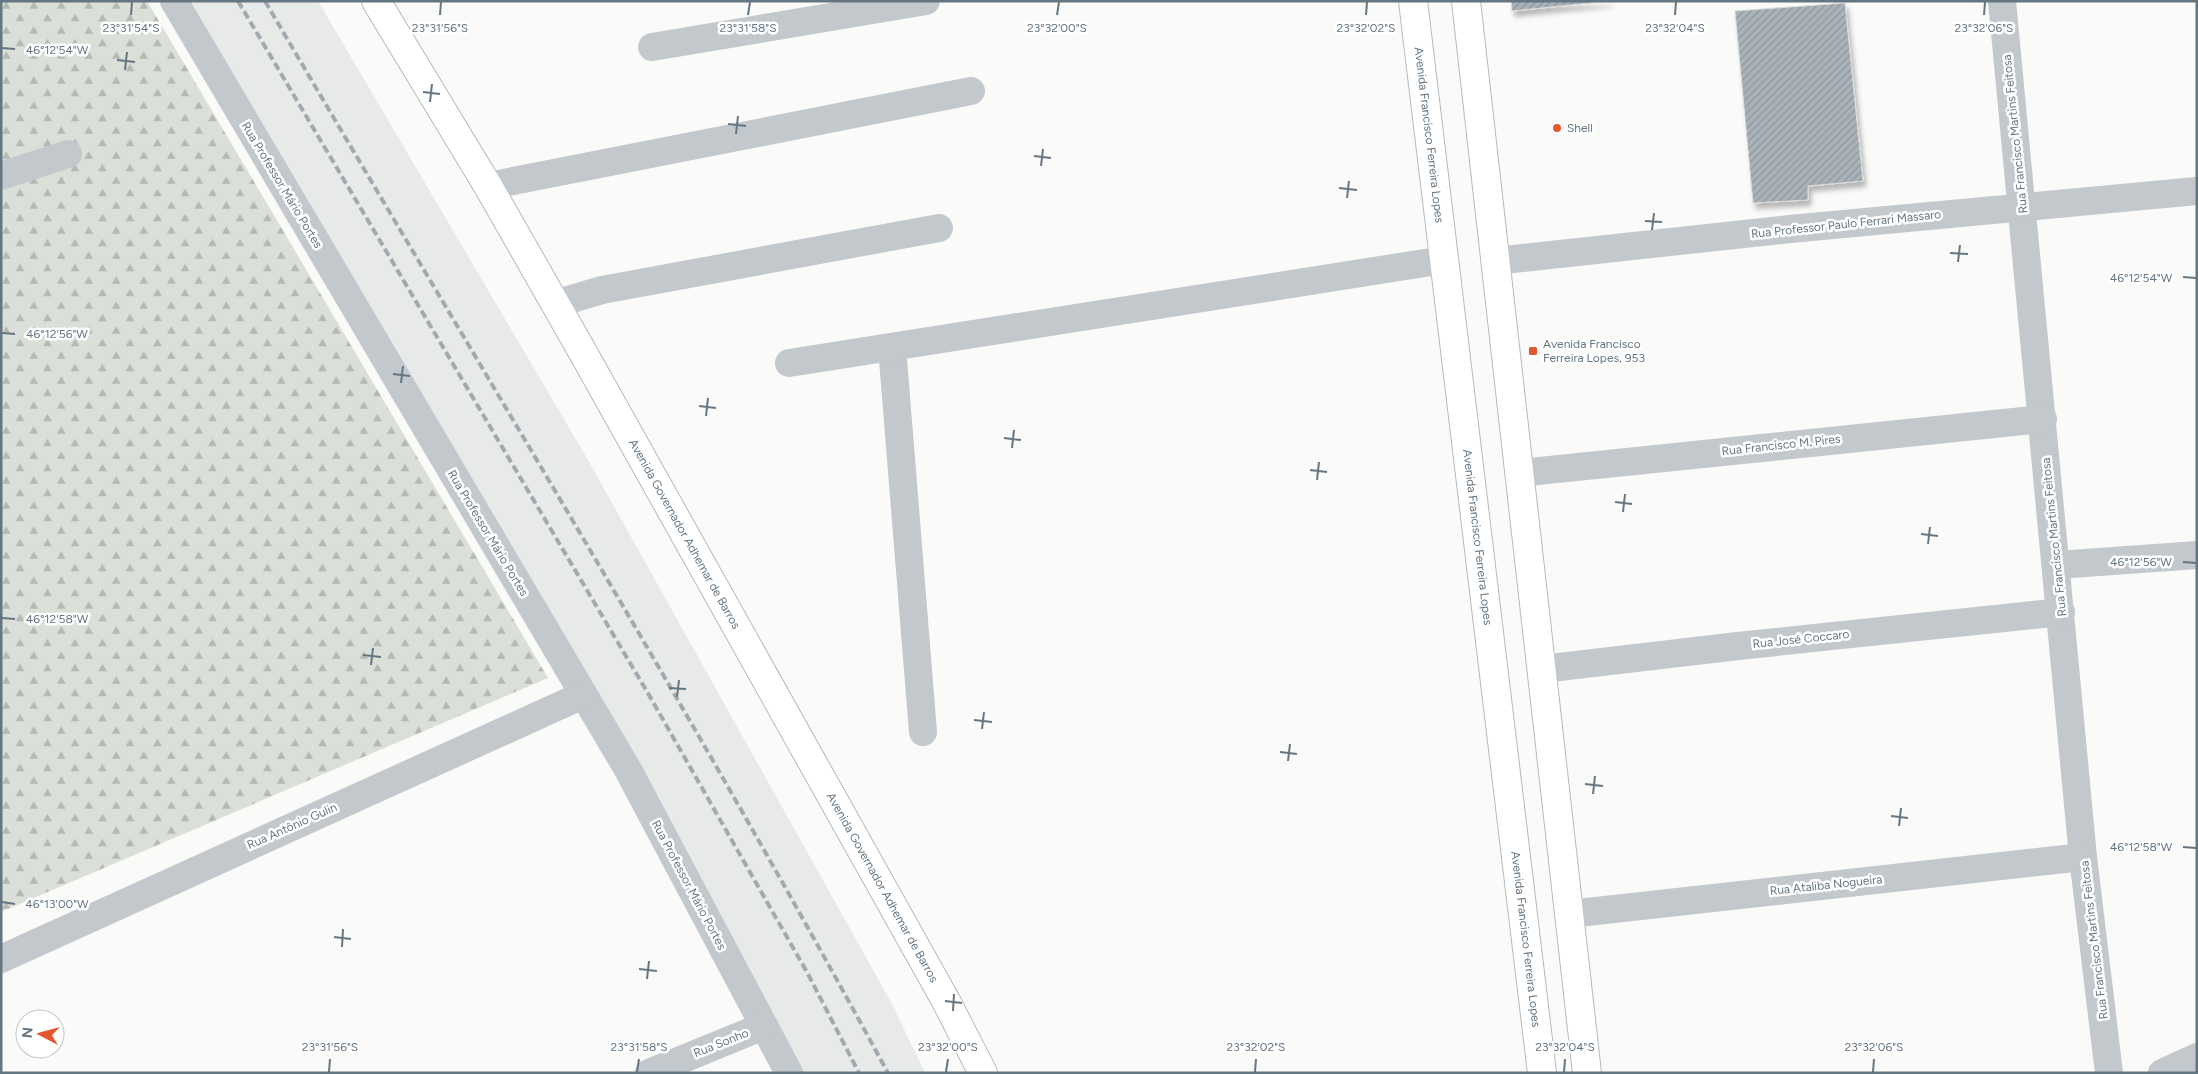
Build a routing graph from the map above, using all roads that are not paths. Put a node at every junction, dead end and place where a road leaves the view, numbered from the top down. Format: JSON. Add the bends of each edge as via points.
{"nodes":[{"id":1,"x":174,"y":1,"type":"edge"},
{"id":2,"x":376,"y":1,"type":"edge"},
{"id":3,"x":926,"y":1,"type":"edge"},
{"id":4,"x":1413,"y":1,"type":"edge"},
{"id":5,"x":1466,"y":1,"type":"edge"},
{"id":6,"x":2002,"y":1,"type":"edge"},
{"id":7,"x":652,"y":47,"type":"dead end"},
{"id":8,"x":971,"y":91,"type":"dead end"},
{"id":9,"x":68,"y":154,"type":"dead end"},
{"id":10,"x":1,"y":176,"type":"edge"},
{"id":11,"x":488,"y":186,"type":"junction"},
{"id":12,"x":2197,"y":191,"type":"edge"},
{"id":13,"x":2023,"y":208,"type":"junction"},
{"id":14,"x":939,"y":228,"type":"dead end"},
{"id":15,"x":1444,"y":260,"type":"junction"},
{"id":16,"x":1496,"y":261,"type":"junction"},
{"id":17,"x":555,"y":304,"type":"junction"},
{"id":18,"x":892,"y":347,"type":"junction"},
{"id":19,"x":789,"y":363,"type":"dead end"},
{"id":20,"x":2043,"y":419,"type":"junction"},
{"id":21,"x":1519,"y":473,"type":"junction"},
{"id":22,"x":2197,"y":555,"type":"edge"},
{"id":23,"x":2057,"y":565,"type":"junction"},
{"id":24,"x":2061,"y":612,"type":"junction"},
{"id":25,"x":1542,"y":669,"type":"junction"},
{"id":26,"x":583,"y":695,"type":"junction"},
{"id":27,"x":923,"y":732,"type":"dead end"},
{"id":28,"x":2083,"y":857,"type":"junction"},
{"id":29,"x":1569,"y":914,"type":"junction"},
{"id":30,"x":1,"y":959,"type":"edge"},
{"id":31,"x":764,"y":1026,"type":"junction"},
{"id":32,"x":2197,"y":1057,"type":"edge"},
{"id":33,"x":650,"y":1073,"type":"edge"},
{"id":34,"x":789,"y":1073,"type":"edge"},
{"id":35,"x":983,"y":1073,"type":"edge"},
{"id":36,"x":1542,"y":1073,"type":"edge"},
{"id":37,"x":1587,"y":1073,"type":"edge"},
{"id":38,"x":2110,"y":1073,"type":"edge"},
{"id":39,"x":2162,"y":1073,"type":"edge"}],
"edges":[{"from":1,"to":26,"type":"street","name":"Rua Professor Mário Portes"},
{"from":2,"to":11,"type":"main road","name":"Avenida Governador Adhemar de Barros"},
{"from":3,"to":7,"type":"street"},
{"from":4,"to":15,"type":"main road","name":"Avenida Francisco Ferreira Lopes"},
{"from":5,"to":16,"type":"main road"},
{"from":6,"to":13,"type":"street","name":"Rua Francisco Martins Feitosa"},
{"from":8,"to":11,"type":"street"},
{"from":9,"to":10,"type":"street"},
{"from":11,"to":17,"type":"main road","name":"Avenida Governador Adhemar de Barros"},
{"from":12,"to":13,"type":"street","name":"Rua Professor Paulo Ferrari Massaro"},
{"from":13,"to":16,"type":"street","name":"Rua Professor Paulo Ferrari Massaro"},
{"from":13,"to":20,"type":"street","name":"Rua Francisco Martins Feitosa"},
{"from":14,"to":17,"type":"street","via":[[602,290]]},
{"from":15,"to":18,"type":"street"},
{"from":15,"to":36,"type":"main road","name":"Avenida Francisco Ferreira Lopes"},
{"from":16,"to":21,"type":"main road"},
{"from":17,"to":35,"type":"main road","name":"Avenida Governador Adhemar de Barros","via":[[946,1001]]},
{"from":18,"to":19,"type":"street"},
{"from":18,"to":27,"type":"street"},
{"from":20,"to":21,"type":"street","name":"Rua Francisco M. Pires"},
{"from":20,"to":23,"type":"street","name":"Rua Francisco Martins Feitosa"},
{"from":21,"to":25,"type":"main road"},
{"from":22,"to":23,"type":"street"},
{"from":23,"to":24,"type":"street","name":"Rua Francisco Martins Feitosa"},
{"from":24,"to":25,"type":"street","name":"Rua José Coccaro"},
{"from":24,"to":28,"type":"street","name":"Rua Francisco Martins Feitosa"},
{"from":25,"to":29,"type":"main road"},
{"from":26,"to":30,"type":"street","name":"Rua Antônio Gulin"},
{"from":26,"to":31,"type":"street","name":"Rua Professor Mário Portes","via":[[627,768]]},
{"from":28,"to":29,"type":"street","name":"Rua Ataliba Nogueira"},
{"from":28,"to":38,"type":"street","name":"Rua Francisco Martins Feitosa"},
{"from":29,"to":37,"type":"main road"},
{"from":31,"to":33,"type":"street","name":"Rua Sonho"},
{"from":31,"to":34,"type":"street","name":"Rua Professor Mário Portes"},
{"from":32,"to":39,"type":"street"}]}
